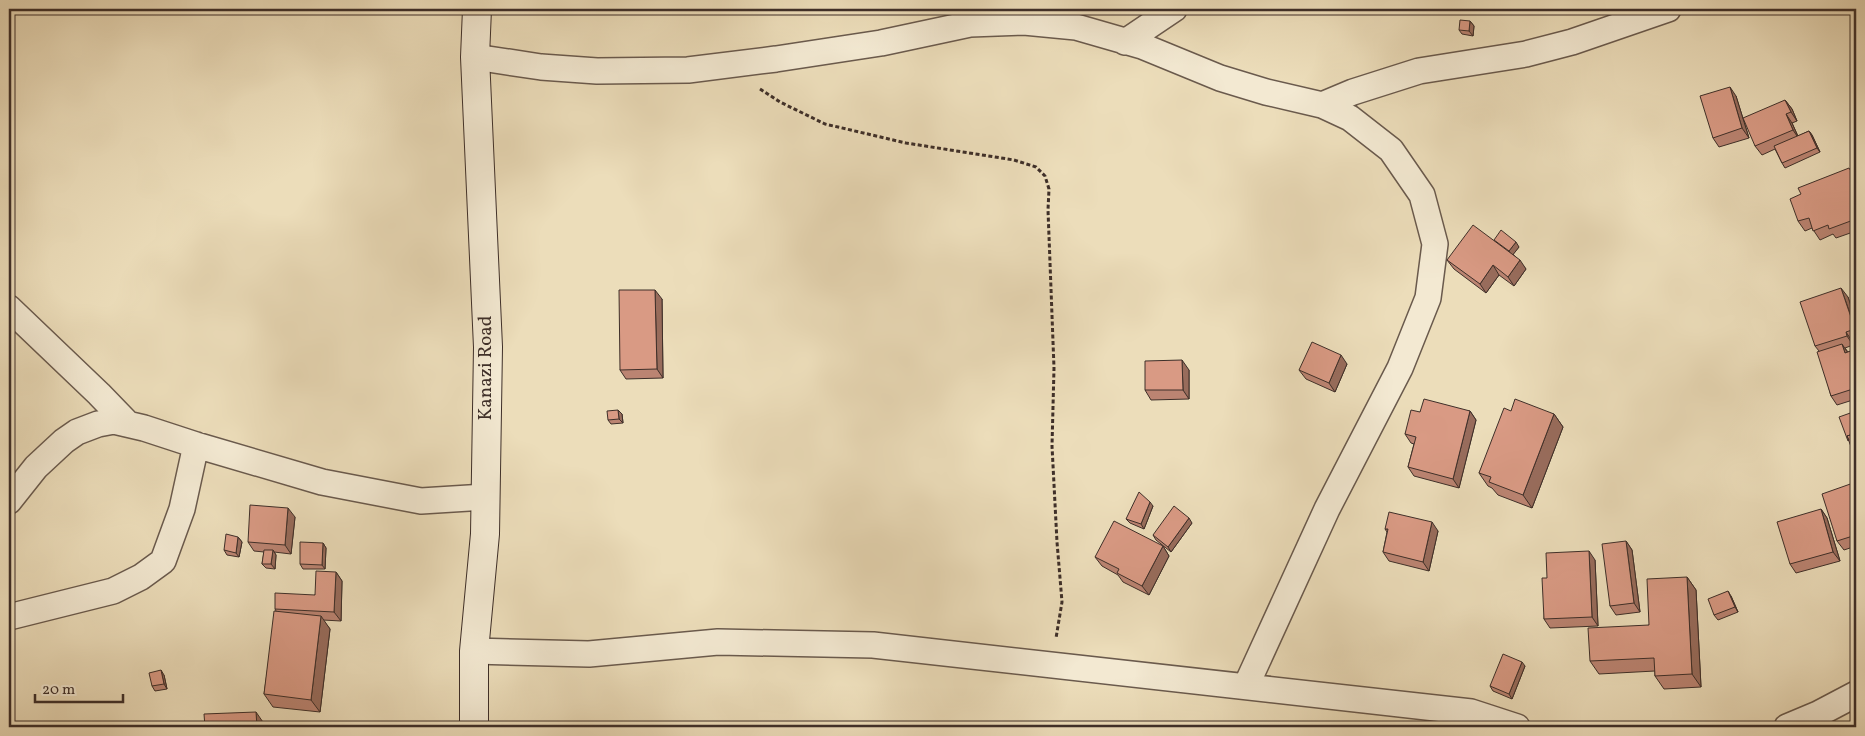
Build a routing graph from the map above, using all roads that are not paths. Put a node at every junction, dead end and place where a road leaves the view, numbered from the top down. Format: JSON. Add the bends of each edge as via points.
{"nodes":[{"id":1,"x":478,"y":9,"type":"edge"},
{"id":2,"x":1174,"y":9,"type":"edge"},
{"id":3,"x":1668,"y":9,"type":"edge"},
{"id":4,"x":1126,"y":42,"type":"junction"},
{"id":5,"x":475,"y":57,"type":"junction"},
{"id":6,"x":1322,"y":105,"type":"junction"},
{"id":7,"x":9,"y":308,"type":"edge"},
{"id":8,"x":128,"y":424,"type":"junction"},
{"id":9,"x":196,"y":446,"type":"junction"},
{"id":10,"x":485,"y":497,"type":"junction"},
{"id":11,"x":9,"y":501,"type":"edge"},
{"id":12,"x":9,"y":617,"type":"edge"},
{"id":13,"x":474,"y":651,"type":"junction"},
{"id":14,"x":1246,"y":686,"type":"junction"},
{"id":15,"x":1856,"y":694,"type":"edge"},
{"id":16,"x":474,"y":727,"type":"edge"},
{"id":17,"x":1517,"y":727,"type":"edge"},
{"id":18,"x":1787,"y":727,"type":"edge"}],
"edges":[{"from":1,"to":5,"type":"main road","name":"Kanazi Road"},
{"from":2,"to":4,"type":"street"},
{"from":3,"to":6,"type":"street","via":[[1526,54],[1419,71]]},
{"from":4,"to":5,"type":"street","via":[[1076,27],[1024,22],[970,24],[881,43],[688,70],[596,71]]},
{"from":4,"to":6,"type":"street","via":[[1220,78]]},
{"from":5,"to":10,"type":"main road","name":"Kanazi Road","via":[[488,347]]},
{"from":6,"to":14,"type":"street","via":[[1350,118],[1391,150],[1422,195],[1435,244],[1428,298],[1400,368],[1319,526]]},
{"from":7,"to":8,"type":"street"},
{"from":8,"to":9,"type":"street"},
{"from":8,"to":11,"type":"street","via":[[114,421],[76,432],[36,467]]},
{"from":9,"to":10,"type":"street","via":[[322,482],[421,501]]},
{"from":9,"to":12,"type":"street","via":[[182,508],[163,562],[113,591]]},
{"from":10,"to":13,"type":"main road","name":"Kanazi Road","via":[[485,534]]},
{"from":13,"to":14,"type":"street","via":[[590,654],[718,642],[873,645]]},
{"from":13,"to":16,"type":"main road","name":"Kanazi Road"},
{"from":14,"to":17,"type":"street","via":[[1471,712]]},
{"from":15,"to":18,"type":"street"}]}
